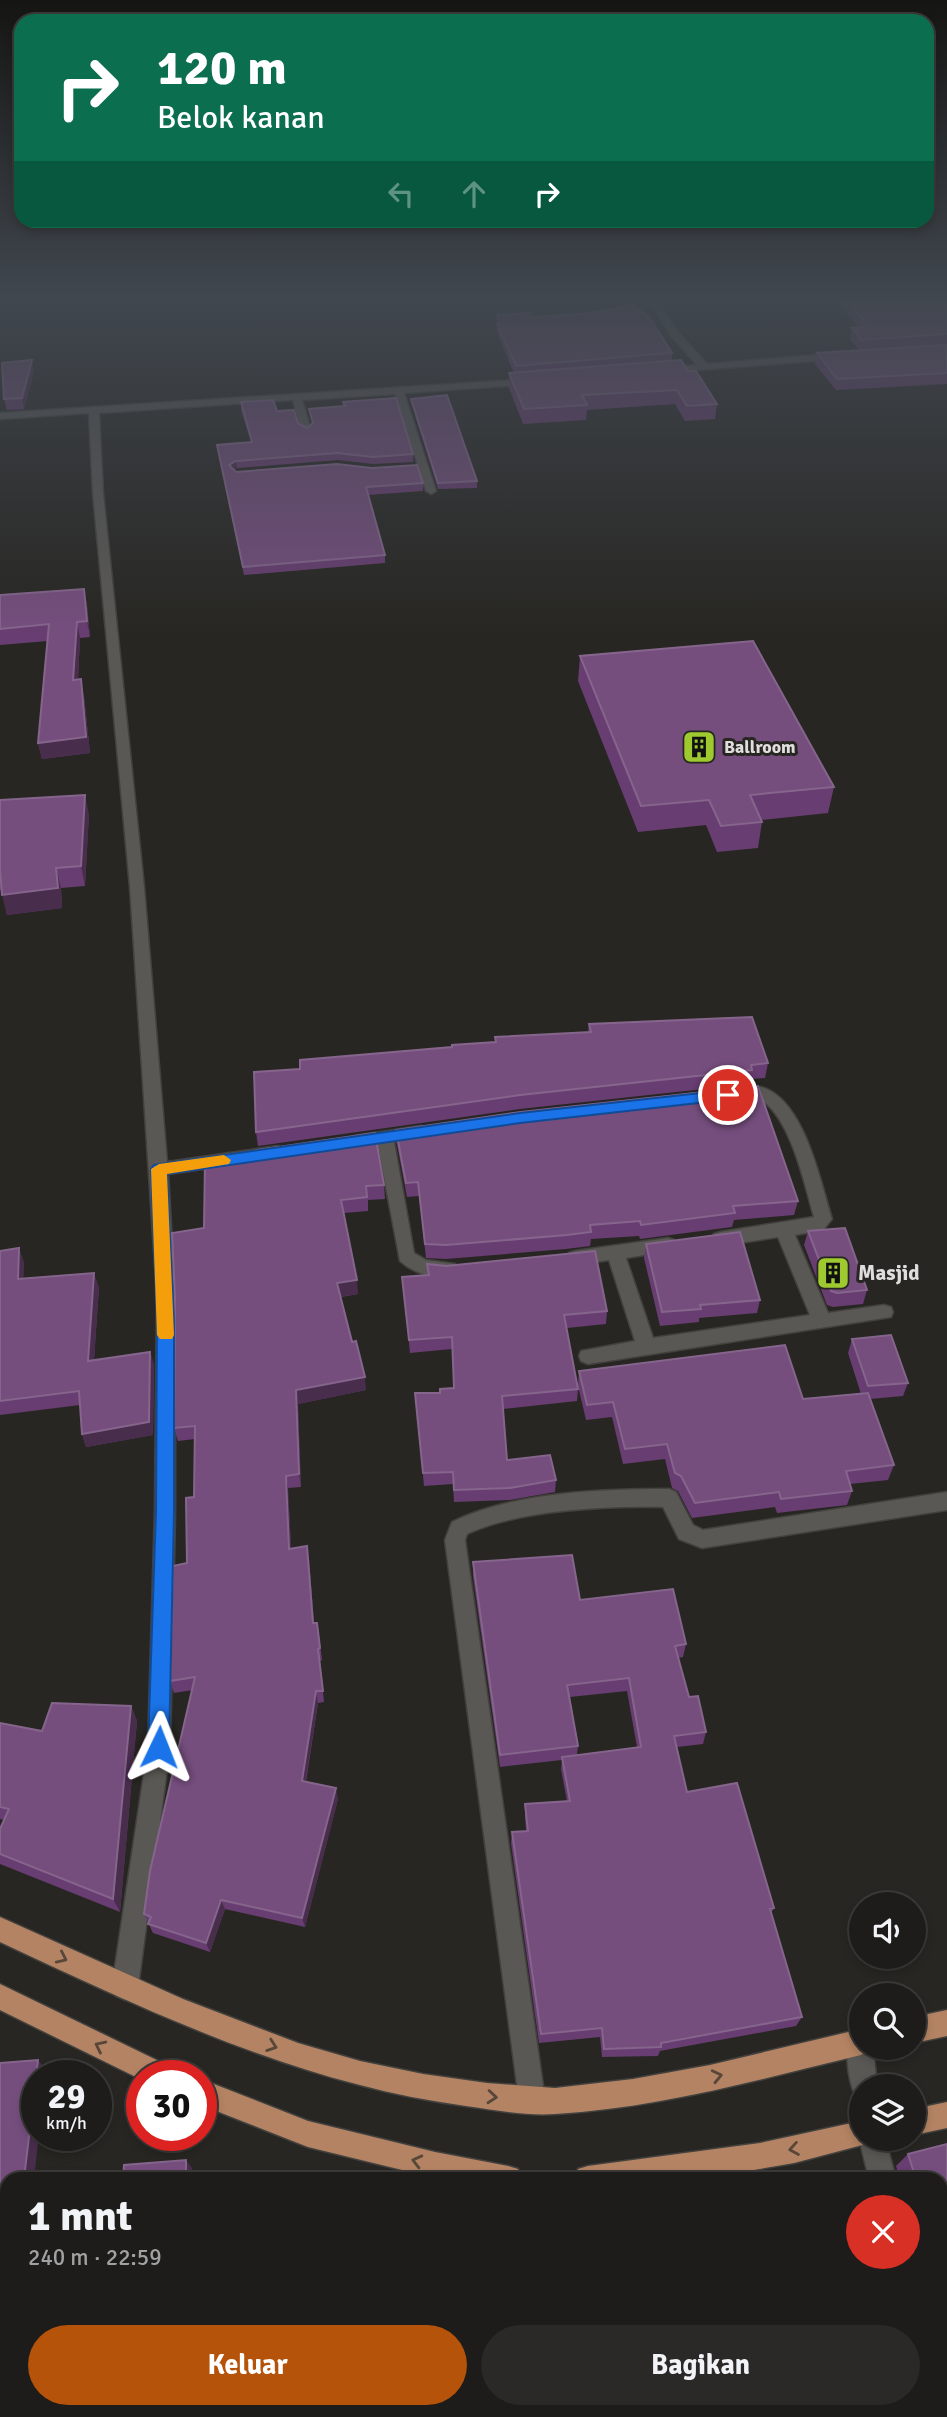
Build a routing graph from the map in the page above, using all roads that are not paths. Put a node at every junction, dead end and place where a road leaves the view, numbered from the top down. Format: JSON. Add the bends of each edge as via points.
{"nodes":[{"id":1,"x":144,"y":408,"type":"edge"},
{"id":2,"x":300,"y":408,"type":"edge"},
{"id":3,"x":404,"y":408,"type":"edge"},
{"id":4,"x":94,"y":411,"type":"junction"},
{"id":5,"x":0,"y":416,"type":"edge"},
{"id":6,"x":306,"y":430,"type":"edge"},
{"id":7,"x":422,"y":467,"type":"junction"},
{"id":8,"x":410,"y":468,"type":"edge"},
{"id":9,"x":431,"y":491,"type":"dead end"},
{"id":10,"x":715,"y":1097,"type":"edge"},
{"id":11,"x":439,"y":1130,"type":"edge"},
{"id":12,"x":385,"y":1138,"type":"junction"},
{"id":13,"x":332,"y":1145,"type":"edge"},
{"id":14,"x":292,"y":1151,"type":"edge"},
{"id":15,"x":159,"y":1169,"type":"junction"},
{"id":16,"x":784,"y":1230,"type":"junction"},
{"id":17,"x":706,"y":1240,"type":"edge"},
{"id":18,"x":680,"y":1244,"type":"edge"},
{"id":19,"x":615,"y":1252,"type":"junction"},
{"id":20,"x":553,"y":1260,"type":"edge"},
{"id":21,"x":472,"y":1267,"type":"edge"},
{"id":22,"x":884,"y":1312,"type":"dead end"},
{"id":23,"x":822,"y":1321,"type":"junction"},
{"id":24,"x":646,"y":1348,"type":"junction"},
{"id":25,"x":588,"y":1356,"type":"dead end"},
{"id":26,"x":947,"y":1500,"type":"edge"},
{"id":27,"x":0,"y":1929,"type":"edge"},
{"id":28,"x":125,"y":1987,"type":"junction"},
{"id":29,"x":0,"y":1997,"type":"edge"},
{"id":30,"x":947,"y":2023,"type":"edge"},
{"id":31,"x":926,"y":2027,"type":"edge"},
{"id":32,"x":849,"y":2045,"type":"edge"},
{"id":33,"x":129,"y":2060,"type":"edge"},
{"id":34,"x":217,"y":2098,"type":"edge"},
{"id":35,"x":532,"y":2100,"type":"junction"},
{"id":36,"x":947,"y":2115,"type":"edge"},
{"id":37,"x":926,"y":2119,"type":"edge"},
{"id":38,"x":849,"y":2137,"type":"edge"},
{"id":39,"x":875,"y":2151,"type":"edge"},
{"id":40,"x":472,"y":2172,"type":"edge"},
{"id":41,"x":652,"y":2172,"type":"edge"},
{"id":42,"x":881,"y":2172,"type":"edge"}],
"edges":[{"from":1,"to":4,"type":"street"},
{"from":2,"to":6,"type":"street"},
{"from":3,"to":7,"type":"street"},
{"from":4,"to":5,"type":"street"},
{"from":4,"to":15,"type":"street"},
{"from":7,"to":8,"type":"street"},
{"from":7,"to":9,"type":"street"},
{"from":10,"to":16,"type":"street","via":[[756,1092],[778,1102],[808,1164],[823,1219],[817,1226]]},
{"from":11,"to":12,"type":"street"},
{"from":12,"to":13,"type":"street"},
{"from":12,"to":21,"type":"street","via":[[406,1256],[423,1268]]},
{"from":14,"to":15,"type":"street"},
{"from":15,"to":28,"type":"street","via":[[166,1322],[159,1747]]},
{"from":16,"to":17,"type":"street"},
{"from":16,"to":23,"type":"street"},
{"from":18,"to":19,"type":"street"},
{"from":19,"to":20,"type":"street"},
{"from":19,"to":24,"type":"street"},
{"from":22,"to":23,"type":"street"},
{"from":23,"to":24,"type":"street"},
{"from":24,"to":25,"type":"street"},
{"from":26,"to":35,"type":"street","via":[[702,1539],[686,1532],[668,1498],[512,1512],[459,1528],[455,1540]]},
{"from":27,"to":28,"type":"main road","one_way":true},
{"from":28,"to":35,"type":"main road","one_way":true,"via":[[206,2023],[342,2070],[432,2091]]},
{"from":33,"to":29,"type":"main road","one_way":true},
{"from":30,"to":31,"type":"main road"},
{"from":35,"to":32,"type":"main road","one_way":true,"via":[[681,2084]]},
{"from":40,"to":34,"type":"main road","one_way":true,"via":[[308,2134]]},
{"from":36,"to":37,"type":"main road"},
{"from":38,"to":41,"type":"main road","one_way":true},
{"from":39,"to":42,"type":"street"}]}
